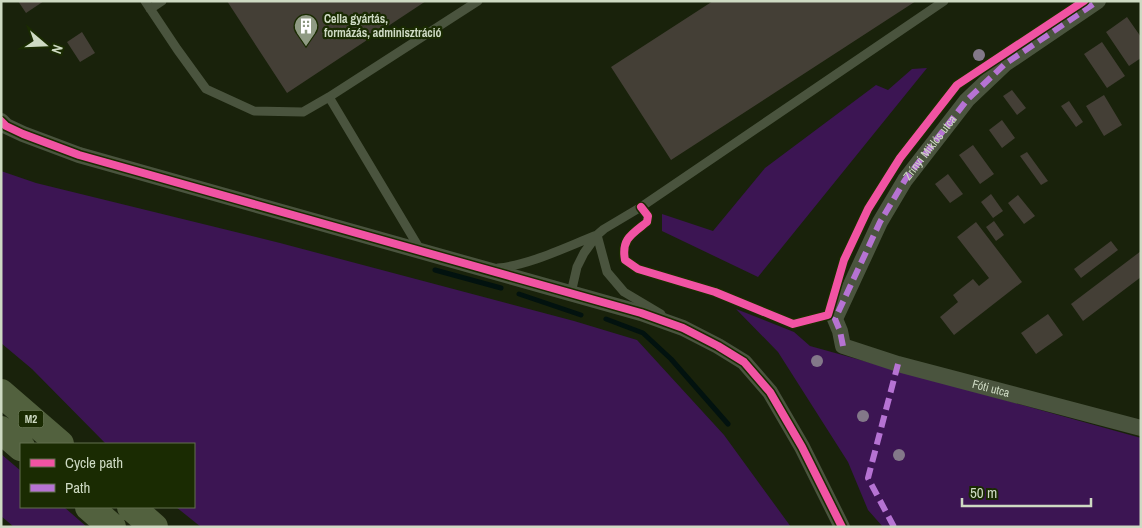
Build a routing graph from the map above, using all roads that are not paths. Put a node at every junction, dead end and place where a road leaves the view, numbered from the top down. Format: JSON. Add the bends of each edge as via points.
{"nodes":[{"id":1,"x":162,"y":1,"type":"edge"},
{"id":2,"x":478,"y":1,"type":"edge"},
{"id":3,"x":944,"y":1,"type":"edge"},
{"id":4,"x":1098,"y":1,"type":"edge"},
{"id":5,"x":148,"y":5,"type":"edge"},
{"id":6,"x":329,"y":97,"type":"junction"},
{"id":7,"x":1,"y":121,"type":"edge"},
{"id":8,"x":597,"y":235,"type":"junction"},
{"id":9,"x":422,"y":252,"type":"junction"},
{"id":10,"x":484,"y":269,"type":"junction"},
{"id":11,"x":571,"y":294,"type":"junction"},
{"id":12,"x":683,"y":328,"type":"junction"},
{"id":13,"x":843,"y":346,"type":"joint"},
{"id":14,"x":1,"y":393,"type":"edge"},
{"id":15,"x":1141,"y":428,"type":"edge"},
{"id":16,"x":1,"y":430,"type":"edge"},
{"id":17,"x":59,"y":443,"type":"edge"},
{"id":18,"x":20,"y":446,"type":"edge"},
{"id":19,"x":90,"y":508,"type":"edge"},
{"id":20,"x":132,"y":508,"type":"edge"},
{"id":21,"x":112,"y":527,"type":"edge"},
{"id":22,"x":154,"y":527,"type":"edge"},
{"id":23,"x":842,"y":527,"type":"edge"}],
"edges":[{"from":1,"to":5,"type":"lane"},
{"from":2,"to":6,"type":"lane"},
{"from":3,"to":8,"type":"lane"},
{"from":4,"to":13,"type":"street","name":"Zrínyi Miklós utca","via":[[1005,64],[967,100],[905,180],[880,222],[835,318]]},
{"from":5,"to":6,"type":"lane","via":[[206,90],[254,111],[303,112]]},
{"from":6,"to":9,"type":"lane"},
{"from":7,"to":9,"type":"street","via":[[23,134],[79,155]]},
{"from":8,"to":10,"type":"lane","via":[[534,260],[510,267]]},
{"from":8,"to":11,"type":"lane","via":[[577,267]]},
{"from":8,"to":12,"type":"lane","via":[[606,272],[624,292]]},
{"from":9,"to":10,"type":"street"},
{"from":10,"to":11,"type":"street"},
{"from":11,"to":12,"type":"street"},
{"from":12,"to":23,"type":"street","via":[[744,362],[770,392]]},
{"from":13,"to":15,"type":"street","name":"Fóti utca","via":[[898,364]]},
{"from":14,"to":17,"type":"highway","number":"M2"},
{"from":16,"to":18,"type":"highway","number":"M2"},
{"from":19,"to":21,"type":"highway"},
{"from":20,"to":22,"type":"highway"}]}
